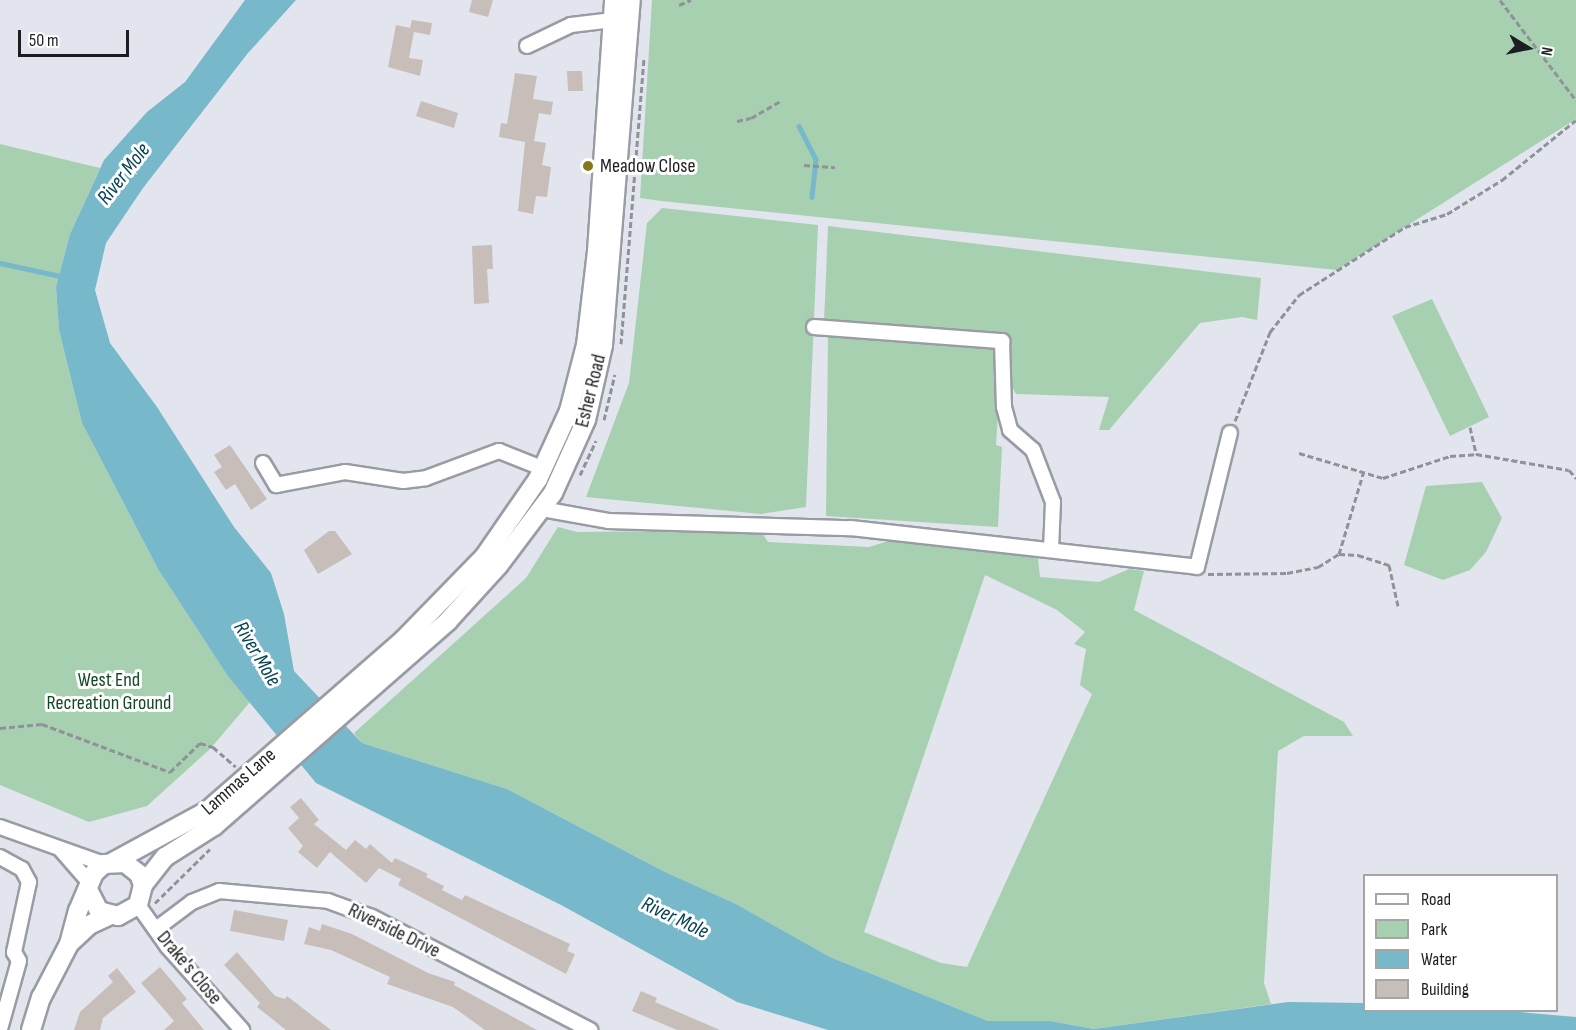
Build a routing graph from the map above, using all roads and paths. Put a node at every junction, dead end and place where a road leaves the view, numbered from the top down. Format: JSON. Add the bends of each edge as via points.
{"nodes":[{"id":1,"x":614,"y":0,"type":"edge"},
{"id":2,"x":631,"y":0,"type":"edge"},
{"id":3,"x":691,"y":0,"type":"edge"},
{"id":4,"x":1500,"y":0,"type":"edge"},
{"id":5,"x":679,"y":5,"type":"dead end"},
{"id":6,"x":613,"y":20,"type":"junction"},
{"id":7,"x":527,"y":46,"type":"dead end"},
{"id":8,"x":1576,"y":100,"type":"edge"},
{"id":9,"x":781,"y":101,"type":"dead end"},
{"id":10,"x":1576,"y":120,"type":"edge"},
{"id":11,"x":737,"y":121,"type":"dead end"},
{"id":12,"x":804,"y":165,"type":"dead end"},
{"id":13,"x":835,"y":167,"type":"dead end"},
{"id":14,"x":814,"y":327,"type":"dead end"},
{"id":15,"x":1470,"y":427,"type":"dead end"},
{"id":16,"x":1230,"y":433,"type":"joint"},
{"id":17,"x":1299,"y":453,"type":"dead end"},
{"id":18,"x":1476,"y":454,"type":"junction"},
{"id":19,"x":263,"y":464,"type":"dead end"},
{"id":20,"x":544,"y":469,"type":"junction"},
{"id":21,"x":1363,"y":474,"type":"junction"},
{"id":22,"x":1576,"y":478,"type":"edge"},
{"id":23,"x":542,"y":509,"type":"junction"},
{"id":24,"x":1051,"y":550,"type":"junction"},
{"id":25,"x":1339,"y":554,"type":"junction"},
{"id":26,"x":1197,"y":567,"type":"junction"},
{"id":27,"x":1398,"y":606,"type":"dead end"},
{"id":28,"x":353,"y":684,"type":"joint"},
{"id":29,"x":360,"y":701,"type":"joint"},
{"id":30,"x":0,"y":728,"type":"edge"},
{"id":31,"x":286,"y":752,"type":"junction"},
{"id":32,"x":247,"y":776,"type":"junction"},
{"id":33,"x":0,"y":827,"type":"edge"},
{"id":34,"x":61,"y":850,"type":"junction"},
{"id":35,"x":0,"y":857,"type":"edge"},
{"id":36,"x":108,"y":863,"type":"junction"},
{"id":37,"x":143,"y":885,"type":"junction"},
{"id":38,"x":88,"y":886,"type":"junction"},
{"id":39,"x":138,"y":905,"type":"junction"},
{"id":40,"x":110,"y":915,"type":"junction"},
{"id":41,"x":156,"y":929,"type":"junction"},
{"id":42,"x":69,"y":944,"type":"junction"},
{"id":43,"x":7,"y":951,"type":"edge"},
{"id":44,"x":0,"y":1029,"type":"edge"},
{"id":45,"x":31,"y":1030,"type":"edge"},
{"id":46,"x":242,"y":1030,"type":"edge"},
{"id":47,"x":590,"y":1030,"type":"edge"}],
"edges":[{"from":1,"to":6,"type":"main road","name":"Esher Road"},
{"from":2,"to":23,"type":"main road","name":"Esher Road","via":[[603,345],[583,429]]},
{"from":3,"to":5,"type":"path"},
{"from":4,"to":8,"type":"path"},
{"from":6,"to":7,"type":"street","via":[[571,25]]},
{"from":6,"to":20,"type":"main road","name":"Esher Road","via":[[597,251],[586,345],[569,411]]},
{"from":9,"to":11,"type":"path","via":[[751,118]]},
{"from":10,"to":16,"type":"path","via":[[1502,180],[1447,214],[1405,227],[1299,295],[1270,332]]},
{"from":12,"to":13,"type":"path"},
{"from":14,"to":24,"type":"street","via":[[1002,341],[1004,407],[1010,430],[1034,450],[1053,502]]},
{"from":15,"to":18,"type":"path"},
{"from":16,"to":26,"type":"street"},
{"from":17,"to":21,"type":"path"},
{"from":18,"to":21,"type":"path","via":[[1450,456],[1383,478]]},
{"from":18,"to":22,"type":"path","via":[[1569,470]]},
{"from":19,"to":20,"type":"street","via":[[276,485],[345,472],[403,481],[426,478],[499,451]]},
{"from":20,"to":28,"type":"main road","name":"Esher Road","via":[[511,522],[468,575]]},
{"from":21,"to":25,"type":"path"},
{"from":23,"to":24,"type":"street","via":[[608,521],[851,528]]},
{"from":23,"to":29,"type":"main road","name":"Esher Road","via":[[448,621]]},
{"from":24,"to":26,"type":"street"},
{"from":25,"to":26,"type":"path","via":[[1318,567],[1287,573],[1198,574]]},
{"from":25,"to":27,"type":"path","via":[[1358,555],[1389,565]]},
{"from":28,"to":31,"type":"main road","name":"Lammas Lane"},
{"from":29,"to":31,"type":"main road","name":"Lammas Lane"},
{"from":30,"to":32,"type":"path","via":[[42,724],[170,772],[200,742],[213,747]]},
{"from":31,"to":32,"type":"main road","name":"Lammas Lane"},
{"from":31,"to":37,"type":"main road","name":"Lammas Lane","via":[[205,834],[165,857]]},
{"from":32,"to":36,"type":"main road","name":"Lammas Lane","via":[[194,820]]},
{"from":33,"to":34,"type":"street"},
{"from":34,"to":36,"type":"street"},
{"from":34,"to":38,"type":"street"},
{"from":35,"to":43,"type":"street","via":[[22,869],[29,882]]},
{"from":36,"to":37,"type":"main road","via":[[133,867]]},
{"from":36,"to":38,"type":"main road"},
{"from":37,"to":39,"type":"main road"},
{"from":38,"to":40,"type":"main road","via":[[99,910]]},
{"from":38,"to":42,"type":"main road"},
{"from":39,"to":40,"type":"main road","via":[[127,914]]},
{"from":39,"to":41,"type":"street","name":"Drake's Close"},
{"from":40,"to":42,"type":"main road","via":[[88,925]]},
{"from":41,"to":46,"type":"street","name":"Drake's Close"},
{"from":41,"to":47,"type":"street","name":"Riverside Drive","via":[[192,902],[219,891],[328,901],[372,917]]},
{"from":42,"to":45,"type":"main road","via":[[41,998]]},
{"from":43,"to":44,"type":"street","via":[[19,961]]}]}
